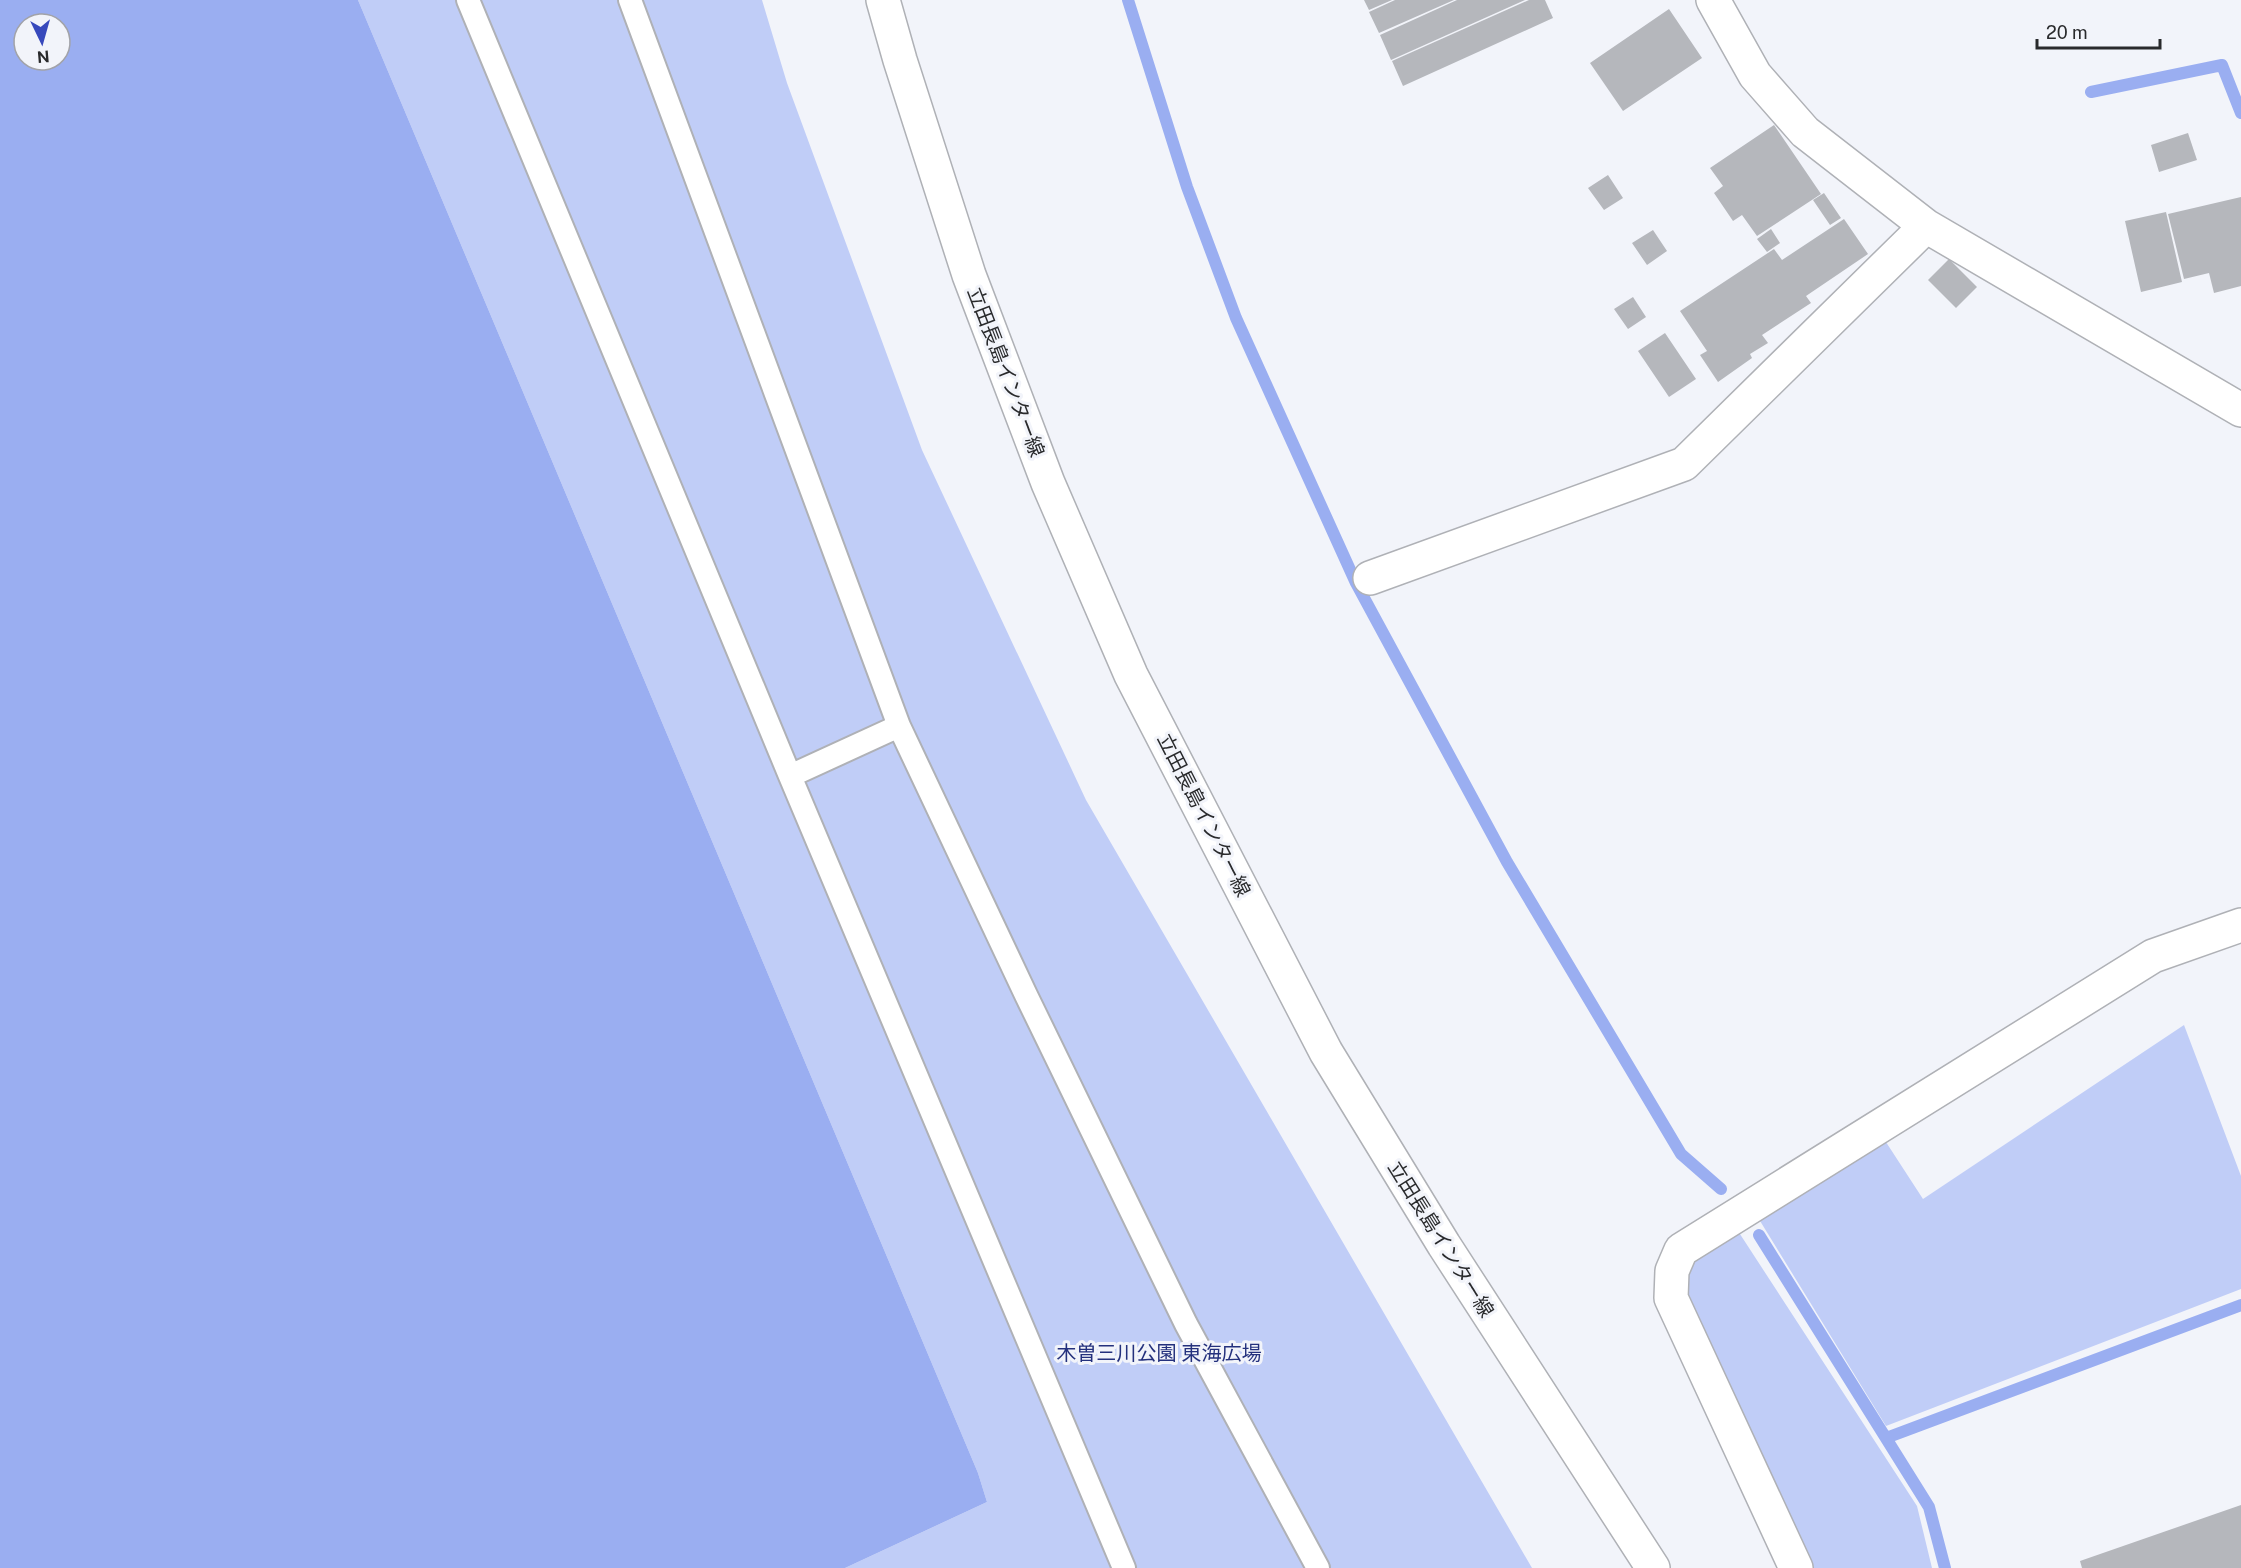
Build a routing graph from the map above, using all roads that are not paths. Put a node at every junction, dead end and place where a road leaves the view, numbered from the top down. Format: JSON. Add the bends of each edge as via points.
{"nodes":[{"id":1,"x":468,"y":0,"type":"edge"},
{"id":2,"x":630,"y":0,"type":"edge"},
{"id":3,"x":883,"y":0,"type":"edge"},
{"id":4,"x":1713,"y":0,"type":"edge"},
{"id":5,"x":1926,"y":226,"type":"junction"},
{"id":6,"x":2241,"y":410,"type":"edge"},
{"id":7,"x":1370,"y":578,"type":"dead end"},
{"id":8,"x":899,"y":726,"type":"junction"},
{"id":9,"x":790,"y":776,"type":"junction"},
{"id":10,"x":2241,"y":925,"type":"edge"},
{"id":11,"x":1124,"y":1568,"type":"edge"},
{"id":12,"x":1318,"y":1568,"type":"edge"},
{"id":13,"x":1653,"y":1568,"type":"edge"},
{"id":14,"x":1796,"y":1568,"type":"edge"}],
"edges":[{"from":1,"to":9,"type":"lane"},
{"from":2,"to":8,"type":"lane"},
{"from":3,"to":13,"type":"street","name":"立田長島インター線","via":[[969,275],[1047,483],[1131,675],[1326,1052],[1444,1245]]},
{"from":4,"to":5,"type":"street","via":[[1755,75],[1805,132]]},
{"from":5,"to":6,"type":"street"},
{"from":5,"to":7,"type":"street","via":[[1684,464]]},
{"from":8,"to":9,"type":"lane"},
{"from":8,"to":12,"type":"lane","via":[[1186,1324]]},
{"from":9,"to":11,"type":"lane"},
{"from":10,"to":14,"type":"street","via":[[2153,956],[1681,1250],[1671,1271],[1671,1298]]}]}
